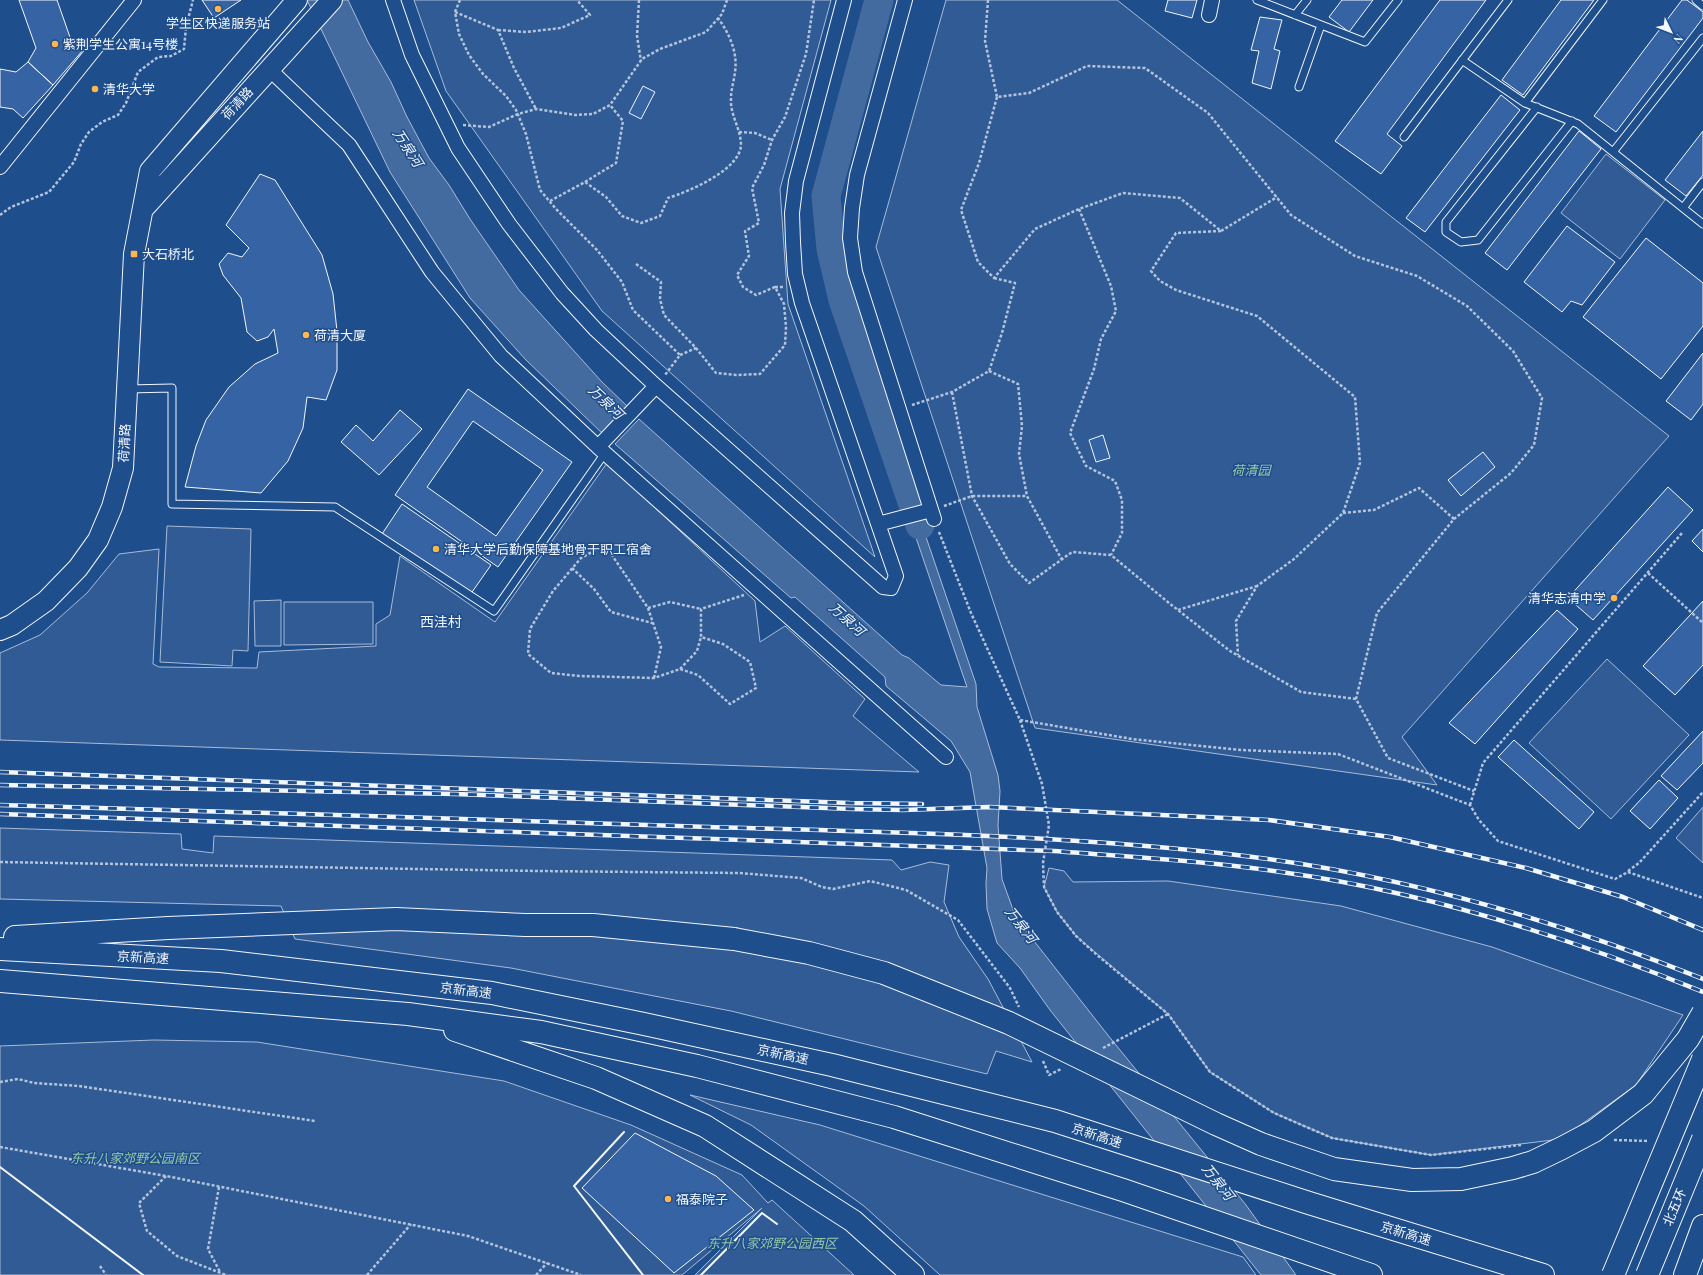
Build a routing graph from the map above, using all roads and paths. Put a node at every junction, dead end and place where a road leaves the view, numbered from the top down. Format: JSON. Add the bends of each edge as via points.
{"nodes":[{"id":1,"x":134,"y":0,"type":"edge"},
{"id":2,"x":193,"y":0,"type":"edge"},
{"id":3,"x":297,"y":0,"type":"edge"},
{"id":4,"x":332,"y":0,"type":"edge"},
{"id":5,"x":393,"y":0,"type":"edge"},
{"id":6,"x":460,"y":0,"type":"edge"},
{"id":7,"x":577,"y":0,"type":"edge"},
{"id":8,"x":639,"y":0,"type":"edge"},
{"id":9,"x":727,"y":0,"type":"edge"},
{"id":10,"x":814,"y":0,"type":"edge"},
{"id":11,"x":844,"y":0,"type":"edge"},
{"id":12,"x":905,"y":0,"type":"edge"},
{"id":13,"x":988,"y":0,"type":"edge"},
{"id":14,"x":1212,"y":0,"type":"edge"},
{"id":15,"x":1257,"y":0,"type":"edge"},
{"id":16,"x":1306,"y":0,"type":"edge"},
{"id":17,"x":1398,"y":0,"type":"edge"},
{"id":18,"x":1508,"y":0,"type":"edge"},
{"id":19,"x":1603,"y":0,"type":"edge"},
{"id":20,"x":1696,"y":0,"type":"edge"},
{"id":21,"x":1703,"y":6,"type":"edge"},
{"id":22,"x":455,"y":12,"type":"junction"},
{"id":23,"x":1209,"y":15,"type":"dead end"},
{"id":24,"x":1295,"y":15,"type":"junction"},
{"id":25,"x":718,"y":18,"type":"junction"},
{"id":26,"x":1321,"y":25,"type":"junction"},
{"id":27,"x":498,"y":30,"type":"junction"},
{"id":28,"x":1703,"y":38,"type":"edge"},
{"id":29,"x":1462,"y":60,"type":"junction"},
{"id":30,"x":641,"y":62,"type":"junction"},
{"id":31,"x":269,"y":69,"type":"junction"},
{"id":32,"x":1300,"y":87,"type":"dead end"},
{"id":33,"x":997,"y":97,"type":"junction"},
{"id":34,"x":1525,"y":103,"type":"junction"},
{"id":35,"x":610,"y":105,"type":"junction"},
{"id":36,"x":1537,"y":107,"type":"junction"},
{"id":37,"x":536,"y":109,"type":"junction"},
{"id":38,"x":518,"y":114,"type":"junction"},
{"id":39,"x":1572,"y":121,"type":"junction"},
{"id":40,"x":446,"y":124,"type":"junction"},
{"id":41,"x":739,"y":132,"type":"junction"},
{"id":42,"x":1404,"y":137,"type":"dead end"},
{"id":43,"x":772,"y":140,"type":"junction"},
{"id":44,"x":1614,"y":152,"type":"junction"},
{"id":45,"x":0,"y":167,"type":"edge"},
{"id":46,"x":585,"y":182,"type":"junction"},
{"id":47,"x":1703,"y":182,"type":"edge"},
{"id":48,"x":1277,"y":197,"type":"junction"},
{"id":49,"x":550,"y":201,"type":"junction"},
{"id":50,"x":144,"y":208,"type":"junction"},
{"id":51,"x":1682,"y":208,"type":"junction"},
{"id":52,"x":1079,"y":209,"type":"junction"},
{"id":53,"x":0,"y":215,"type":"edge"},
{"id":54,"x":1703,"y":224,"type":"edge"},
{"id":55,"x":1221,"y":232,"type":"junction"},
{"id":56,"x":636,"y":264,"type":"dead end"},
{"id":57,"x":994,"y":278,"type":"junction"},
{"id":58,"x":775,"y":287,"type":"junction"},
{"id":59,"x":798,"y":287,"type":"junction"},
{"id":60,"x":696,"y":348,"type":"junction"},
{"id":61,"x":680,"y":355,"type":"junction"},
{"id":62,"x":989,"y":371,"type":"junction"},
{"id":63,"x":656,"y":386,"type":"junction"},
{"id":64,"x":127,"y":389,"type":"junction"},
{"id":65,"x":952,"y":392,"type":"junction"},
{"id":66,"x":899,"y":409,"type":"junction"},
{"id":67,"x":602,"y":450,"type":"junction"},
{"id":68,"x":972,"y":496,"type":"junction"},
{"id":69,"x":1027,"y":496,"type":"junction"},
{"id":70,"x":1343,"y":513,"type":"junction"},
{"id":71,"x":930,"y":514,"type":"junction"},
{"id":72,"x":1454,"y":519,"type":"junction"},
{"id":73,"x":878,"y":524,"type":"junction"},
{"id":74,"x":1682,"y":534,"type":"dead end"},
{"id":75,"x":1111,"y":555,"type":"junction"},
{"id":76,"x":1062,"y":560,"type":"junction"},
{"id":77,"x":572,"y":568,"type":"junction"},
{"id":78,"x":1648,"y":573,"type":"junction"},
{"id":79,"x":1257,"y":586,"type":"junction"},
{"id":80,"x":760,"y":590,"type":"junction"},
{"id":81,"x":648,"y":608,"type":"junction"},
{"id":82,"x":701,"y":609,"type":"junction"},
{"id":83,"x":1178,"y":610,"type":"junction"},
{"id":84,"x":653,"y":623,"type":"junction"},
{"id":85,"x":1703,"y":623,"type":"edge"},
{"id":86,"x":0,"y":630,"type":"edge"},
{"id":87,"x":701,"y":637,"type":"junction"},
{"id":88,"x":1238,"y":655,"type":"junction"},
{"id":89,"x":680,"y":669,"type":"junction"},
{"id":90,"x":654,"y":678,"type":"junction"},
{"id":91,"x":1356,"y":699,"type":"junction"},
{"id":92,"x":1020,"y":720,"type":"junction"},
{"id":93,"x":946,"y":757,"type":"dead end"},
{"id":94,"x":1474,"y":791,"type":"junction"},
{"id":95,"x":1703,"y":792,"type":"edge"},
{"id":96,"x":1470,"y":805,"type":"junction"},
{"id":97,"x":0,"y":862,"type":"edge"},
{"id":98,"x":1628,"y":872,"type":"junction"},
{"id":99,"x":1703,"y":898,"type":"edge"},
{"id":100,"x":0,"y":938,"type":"edge"},
{"id":101,"x":0,"y":949,"type":"edge"},
{"id":102,"x":0,"y":981,"type":"edge"},
{"id":103,"x":1020,"y":1010,"type":"dead end"},
{"id":104,"x":1703,"y":1013,"type":"edge"},
{"id":105,"x":408,"y":1014,"type":"junction"},
{"id":106,"x":1168,"y":1014,"type":"junction"},
{"id":107,"x":1100,"y":1049,"type":"dead end"},
{"id":108,"x":1040,"y":1054,"type":"dead end"},
{"id":109,"x":1703,"y":1059,"type":"edge"},
{"id":110,"x":1065,"y":1067,"type":"dead end"},
{"id":111,"x":0,"y":1082,"type":"edge"},
{"id":112,"x":314,"y":1121,"type":"dead end"},
{"id":113,"x":1703,"y":1139,"type":"edge"},
{"id":114,"x":1609,"y":1141,"type":"dead end"},
{"id":115,"x":1654,"y":1142,"type":"dead end"},
{"id":116,"x":1522,"y":1145,"type":"dead end"},
{"id":117,"x":0,"y":1147,"type":"edge"},
{"id":118,"x":166,"y":1176,"type":"junction"},
{"id":119,"x":219,"y":1187,"type":"junction"},
{"id":120,"x":411,"y":1224,"type":"junction"},
{"id":121,"x":1703,"y":1226,"type":"edge"},
{"id":122,"x":547,"y":1263,"type":"junction"},
{"id":123,"x":100,"y":1266,"type":"dead end"},
{"id":124,"x":221,"y":1273,"type":"junction"},
{"id":125,"x":1365,"y":1273,"type":"edge"},
{"id":126,"x":106,"y":1275,"type":"edge"},
{"id":127,"x":226,"y":1275,"type":"edge"},
{"id":128,"x":367,"y":1275,"type":"edge"},
{"id":129,"x":536,"y":1275,"type":"edge"},
{"id":130,"x":581,"y":1275,"type":"edge"},
{"id":131,"x":913,"y":1275,"type":"edge"},
{"id":132,"x":1543,"y":1275,"type":"edge"},
{"id":133,"x":1612,"y":1275,"type":"edge"},
{"id":134,"x":1647,"y":1275,"type":"edge"},
{"id":135,"x":1685,"y":1275,"type":"edge"}],
"edges":[{"from":1,"to":45,"type":"street"},
{"from":2,"to":53,"type":"path","via":[[186,27],[184,49],[171,56],[158,57],[138,72],[126,103],[118,115],[102,122],[89,132],[74,162],[49,192],[11,207]]},
{"from":3,"to":50,"type":"main road","name":"荷清路","via":[[150,171]]},
{"from":4,"to":31,"type":"main road","name":"荷清路"},
{"from":5,"to":40,"type":"street","via":[[412,55]]},
{"from":6,"to":22,"type":"path"},
{"from":7,"to":27,"type":"path","via":[[590,14],[561,28],[526,32]]},
{"from":8,"to":30,"type":"path","via":[[637,36]]},
{"from":9,"to":25,"type":"path"},
{"from":10,"to":43,"type":"path","via":[[806,54],[785,117]]},
{"from":11,"to":59,"type":"street","via":[[796,181],[792,220]]},
{"from":12,"to":66,"type":"street","via":[[857,175],[850,238],[855,272]]},
{"from":13,"to":33,"type":"path","via":[[985,40]]},
{"from":14,"to":23,"type":"street"},
{"from":15,"to":24,"type":"lane"},
{"from":16,"to":24,"type":"lane"},
{"from":17,"to":26,"type":"lane","via":[[1365,42]]},
{"from":18,"to":29,"type":"lane"},
{"from":19,"to":34,"type":"lane"},
{"from":20,"to":21,"type":"lane"},
{"from":22,"to":27,"type":"path"},
{"from":22,"to":38,"type":"path","via":[[459,34],[469,55],[482,74],[506,96]]},
{"from":24,"to":26,"type":"lane"},
{"from":25,"to":30,"type":"path","via":[[706,32],[660,49]]},
{"from":25,"to":41,"type":"path","via":[[730,34],[733,48],[736,70],[730,109]]},
{"from":26,"to":32,"type":"lane"},
{"from":27,"to":37,"type":"path","via":[[514,68]]},
{"from":28,"to":44,"type":"lane"},
{"from":29,"to":34,"type":"lane"},
{"from":29,"to":42,"type":"lane"},
{"from":30,"to":35,"type":"path"},
{"from":31,"to":50,"type":"main road","name":"荷清路"},
{"from":31,"to":67,"type":"street","via":[[350,146],[432,272],[501,356]]},
{"from":33,"to":48,"type":"path","via":[[1029,92],[1087,66],[1145,68],[1208,113]]},
{"from":33,"to":57,"type":"path","via":[[979,163],[961,210],[978,262]]},
{"from":34,"to":36,"type":"lane"},
{"from":35,"to":37,"type":"path","via":[[593,114],[575,115]]},
{"from":35,"to":46,"type":"path","via":[[623,121],[616,163]]},
{"from":36,"to":39,"type":"lane"},
{"from":36,"to":39,"type":"lane","via":[[1446,222],[1446,232],[1461,242],[1478,240]]},
{"from":37,"to":38,"type":"path"},
{"from":38,"to":40,"type":"path","via":[[489,127]]},
{"from":38,"to":49,"type":"path","via":[[528,141],[540,190]]},
{"from":39,"to":44,"type":"lane"},
{"from":40,"to":63,"type":"street","via":[[458,148],[509,224],[562,292],[596,330]]},
{"from":41,"to":43,"type":"path","via":[[755,133]]},
{"from":41,"to":46,"type":"path","via":[[741,147],[730,167],[686,192],[668,198],[660,216],[642,223],[622,216],[606,197]]},
{"from":43,"to":58,"type":"path","via":[[764,165],[752,188],[759,223],[745,231],[749,256],[737,275],[743,287],[756,295]]},
{"from":44,"to":51,"type":"lane"},
{"from":46,"to":49,"type":"path"},
{"from":47,"to":51,"type":"lane"},
{"from":48,"to":55,"type":"path"},
{"from":48,"to":72,"type":"path","via":[[1291,215],[1355,256],[1417,276],[1467,306],[1513,351],[1542,398],[1534,445],[1511,473]]},
{"from":49,"to":61,"type":"path","via":[[597,250],[622,282],[633,310]]},
{"from":50,"to":64,"type":"main road","name":"荷清路","via":[[134,254]]},
{"from":51,"to":54,"type":"lane"},
{"from":52,"to":55,"type":"path","via":[[1123,193],[1180,198]]},
{"from":52,"to":57,"type":"path","via":[[1034,229]]},
{"from":52,"to":75,"type":"path","via":[[1111,286],[1116,311],[1101,339],[1094,369],[1070,433],[1086,466],[1115,482],[1122,500],[1122,533]]},
{"from":55,"to":70,"type":"path","via":[[1176,233],[1151,271],[1160,281],[1176,290],[1257,316],[1356,397],[1360,463]]},
{"from":56,"to":60,"type":"path","via":[[661,282],[660,299],[664,315]]},
{"from":57,"to":62,"type":"path","via":[[1015,283]]},
{"from":58,"to":59,"type":"path"},
{"from":58,"to":60,"type":"path","via":[[784,304],[785,345],[760,374],[736,376],[716,373]]},
{"from":59,"to":73,"type":"street"},
{"from":60,"to":61,"type":"path"},
{"from":61,"to":63,"type":"path"},
{"from":62,"to":65,"type":"path"},
{"from":62,"to":69,"type":"path","via":[[1018,384],[1022,426],[1019,454]]},
{"from":63,"to":67,"type":"street"},
{"from":63,"to":73,"type":"street","via":[[883,587],[891,588],[896,576]]},
{"from":64,"to":67,"type":"lane","via":[[172,388],[172,504],[335,507],[494,611]]},
{"from":64,"to":86,"type":"main road","name":"荷清路","via":[[123,468],[112,507],[98,540],[78,568],[46,601],[12,625]]},
{"from":65,"to":66,"type":"path"},
{"from":65,"to":68,"type":"path"},
{"from":66,"to":71,"type":"street"},
{"from":67,"to":80,"type":"street"},
{"from":68,"to":69,"type":"path"},
{"from":68,"to":71,"type":"path"},
{"from":68,"to":76,"type":"path","via":[[1010,564],[1029,583]]},
{"from":69,"to":76,"type":"path"},
{"from":70,"to":72,"type":"path","via":[[1374,510],[1419,488]]},
{"from":70,"to":79,"type":"path","via":[[1294,559]]},
{"from":71,"to":73,"type":"street"},
{"from":71,"to":92,"type":"path"},
{"from":72,"to":91,"type":"path","via":[[1377,613]]},
{"from":74,"to":78,"type":"path"},
{"from":75,"to":76,"type":"path","via":[[1072,552]]},
{"from":75,"to":83,"type":"path"},
{"from":77,"to":81,"type":"path","via":[[581,558],[605,546]]},
{"from":77,"to":84,"type":"path","via":[[594,589],[611,612]]},
{"from":77,"to":90,"type":"path","via":[[553,591],[530,629],[528,654],[551,673]]},
{"from":78,"to":85,"type":"path"},
{"from":78,"to":94,"type":"path","via":[[1483,763]]},
{"from":79,"to":83,"type":"path"},
{"from":79,"to":88,"type":"path","via":[[1236,621]]},
{"from":80,"to":82,"type":"path"},
{"from":80,"to":93,"type":"street"},
{"from":81,"to":82,"type":"path","via":[[670,602]]},
{"from":81,"to":84,"type":"path"},
{"from":82,"to":87,"type":"path"},
{"from":83,"to":88,"type":"path"},
{"from":84,"to":90,"type":"path","via":[[661,646]]},
{"from":87,"to":89,"type":"path","via":[[697,651]]},
{"from":87,"to":89,"type":"path","via":[[723,644],[750,662],[756,688],[730,704],[698,675]]},
{"from":88,"to":91,"type":"path","via":[[1301,692]]},
{"from":89,"to":90,"type":"path"},
{"from":91,"to":94,"type":"path","via":[[1388,758]]},
{"from":92,"to":96,"type":"path","via":[[1132,739],[1241,750],[1338,754]]},
{"from":92,"to":106,"type":"path","via":[[1042,784],[1049,824],[1043,863],[1044,887],[1057,912],[1076,936]]},
{"from":94,"to":96,"type":"path"},
{"from":95,"to":98,"type":"path"},
{"from":96,"to":98,"type":"path","via":[[1479,820],[1498,841],[1615,879]]},
{"from":97,"to":103,"type":"path","via":[[739,873],[801,878],[833,889],[870,881],[906,890],[958,920],[1010,988]]},
{"from":98,"to":99,"type":"path"},
{"from":100,"to":104,"type":"highway","bridge":true,"via":[[396,919],[524,925],[593,925],[734,939],[810,954],[884,974],[1008,1024],[1261,1144],[1334,1169],[1412,1180],[1461,1179],[1505,1170],[1533,1162],[1594,1131],[1643,1094],[1688,1039]]},
{"from":101,"to":132,"type":"highway","name":"京新高速","via":[[221,961],[492,993],[832,1065],[1055,1121]]},
{"from":102,"to":105,"type":"highway"},
{"from":105,"to":125,"type":"highway","via":[[541,1032],[697,1066],[894,1117],[1123,1190]]},
{"from":105,"to":131,"type":"highway","via":[[596,1078],[705,1126],[853,1221]]},
{"from":106,"to":107,"type":"path"},
{"from":106,"to":116,"type":"path","via":[[1210,1072],[1274,1113],[1332,1138],[1431,1155]]},
{"from":108,"to":110,"type":"path","via":[[1049,1075]]},
{"from":109,"to":133,"type":"highway","bridge":true},
{"from":111,"to":112,"type":"path","via":[[18,1079],[34,1083],[79,1086]]},
{"from":113,"to":134,"type":"highway","name":"北五环","bridge":true},
{"from":114,"to":115,"type":"path"},
{"from":117,"to":118,"type":"path"},
{"from":118,"to":119,"type":"path"},
{"from":118,"to":124,"type":"path","via":[[139,1203],[147,1231],[177,1256]]},
{"from":119,"to":120,"type":"path"},
{"from":119,"to":124,"type":"path","via":[[208,1249]]},
{"from":120,"to":122,"type":"path","via":[[468,1236]]},
{"from":120,"to":128,"type":"path"},
{"from":121,"to":135,"type":"highway"},
{"from":122,"to":129,"type":"path"},
{"from":122,"to":130,"type":"path"},
{"from":123,"to":126,"type":"path"},
{"from":124,"to":127,"type":"path"}]}
